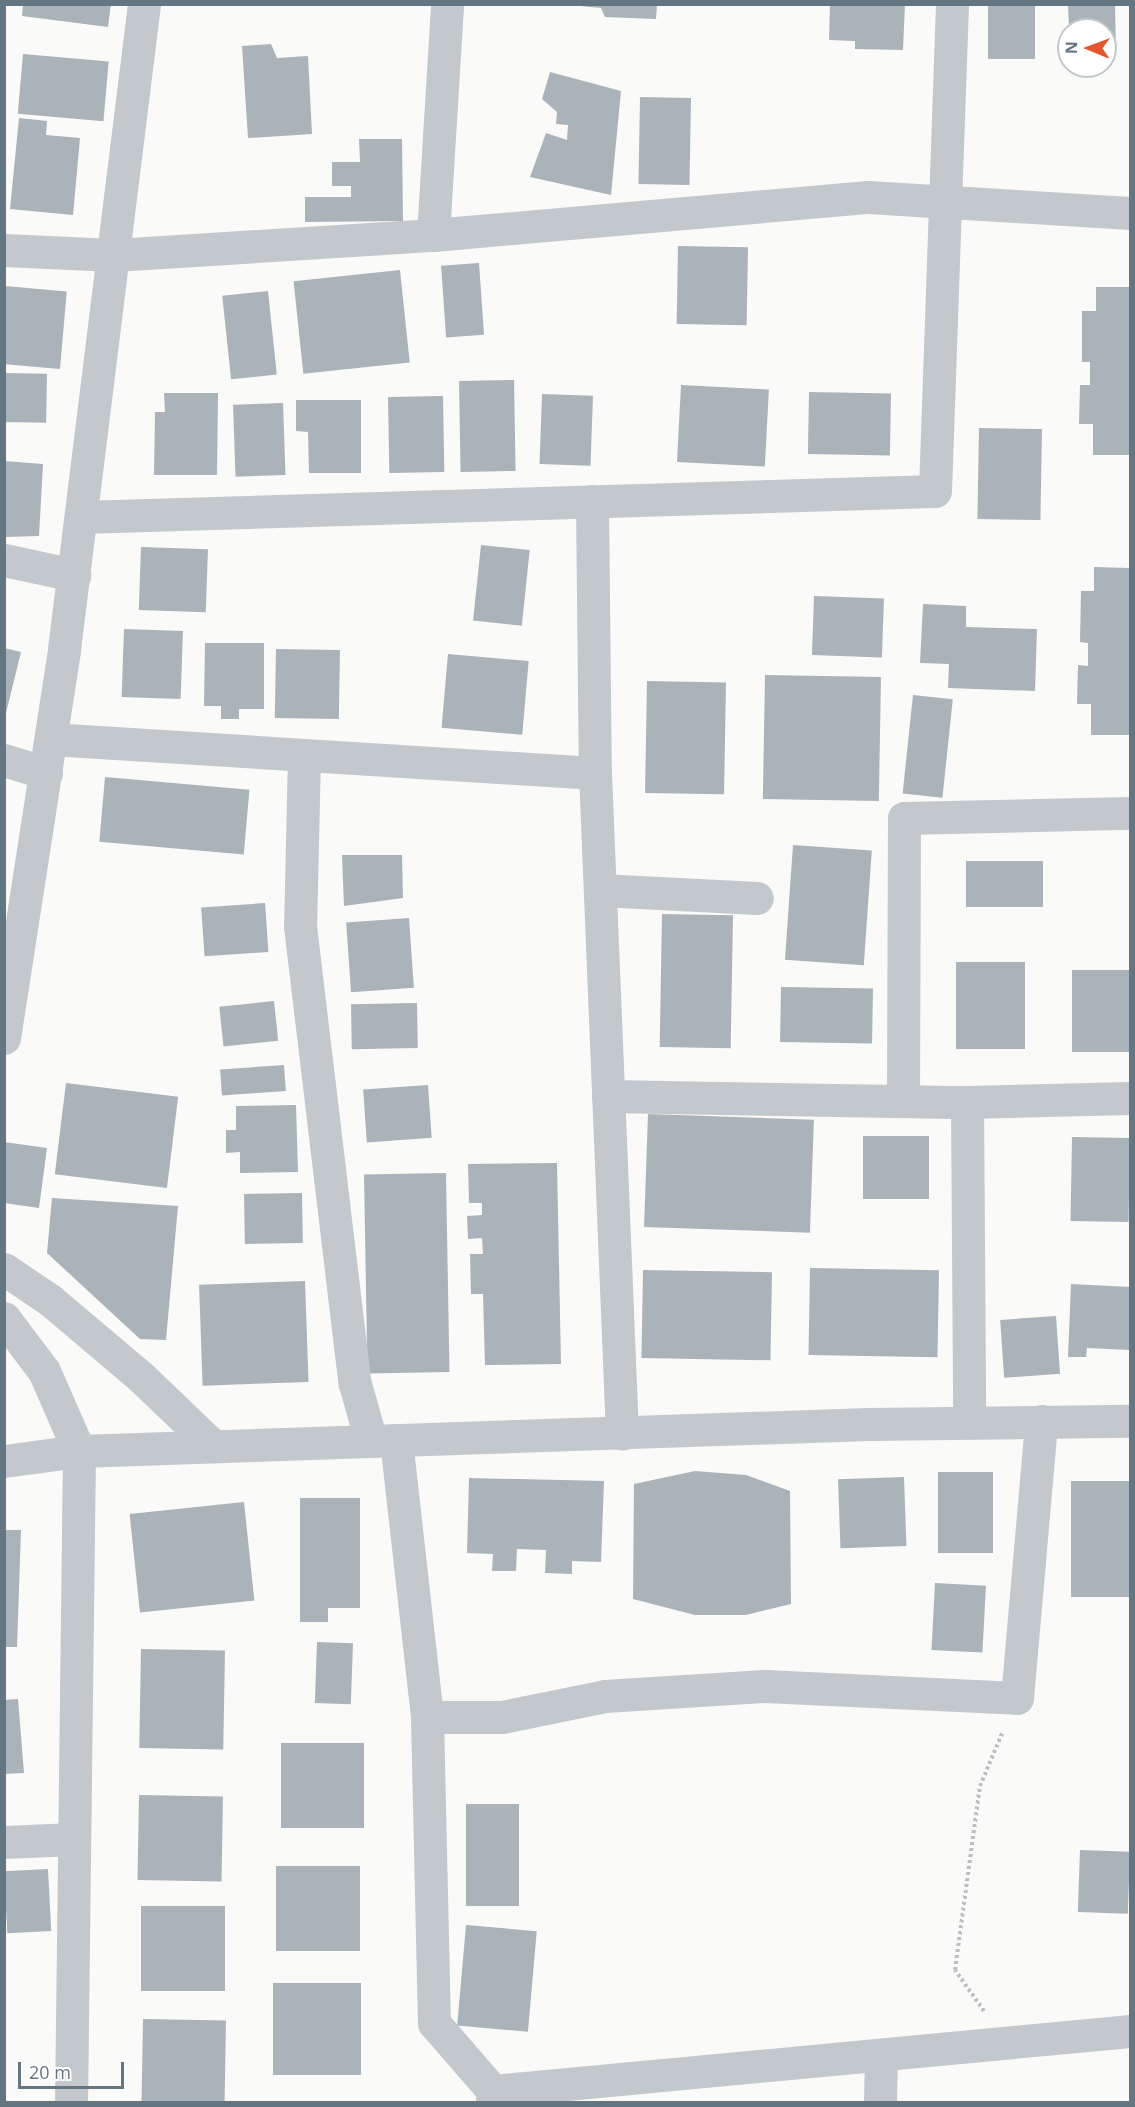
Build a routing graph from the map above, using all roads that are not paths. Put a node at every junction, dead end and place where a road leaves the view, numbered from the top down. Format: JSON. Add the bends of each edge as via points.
{"nodes":[{"id":1,"x":144,"y":4,"type":"edge"},
{"id":2,"x":447,"y":4,"type":"edge"},
{"id":3,"x":952,"y":4,"type":"edge"},
{"id":4,"x":948,"y":201,"type":"junction"},
{"id":5,"x":1131,"y":213,"type":"edge"},
{"id":6,"x":433,"y":235,"type":"junction"},
{"id":7,"x":4,"y":250,"type":"edge"},
{"id":8,"x":114,"y":255,"type":"junction"},
{"id":9,"x":592,"y":501,"type":"junction"},
{"id":10,"x":81,"y":517,"type":"junction"},
{"id":11,"x":4,"y":560,"type":"edge"},
{"id":12,"x":74,"y":575,"type":"junction"},
{"id":13,"x":51,"y":739,"type":"junction"},
{"id":14,"x":304,"y":755,"type":"junction"},
{"id":15,"x":4,"y":760,"type":"edge"},
{"id":16,"x":595,"y":772,"type":"junction"},
{"id":17,"x":46,"y":773,"type":"junction"},
{"id":18,"x":1131,"y":813,"type":"edge"},
{"id":19,"x":600,"y":891,"type":"junction"},
{"id":20,"x":757,"y":898,"type":"dead end"},
{"id":21,"x":4,"y":1038,"type":"edge"},
{"id":22,"x":608,"y":1096,"type":"junction"},
{"id":23,"x":1131,"y":1098,"type":"edge"},
{"id":24,"x":903,"y":1101,"type":"junction"},
{"id":25,"x":967,"y":1102,"type":"junction"},
{"id":26,"x":4,"y":1269,"type":"edge"},
{"id":27,"x":4,"y":1318,"type":"edge"},
{"id":28,"x":1041,"y":1421,"type":"junction"},
{"id":29,"x":1131,"y":1421,"type":"edge"},
{"id":30,"x":969,"y":1422,"type":"junction"},
{"id":31,"x":622,"y":1433,"type":"junction"},
{"id":32,"x":383,"y":1441,"type":"junction"},
{"id":33,"x":213,"y":1446,"type":"junction"},
{"id":34,"x":79,"y":1451,"type":"junction"},
{"id":35,"x":4,"y":1461,"type":"edge"},
{"id":36,"x":427,"y":1717,"type":"junction"},
{"id":37,"x":74,"y":1839,"type":"junction"},
{"id":38,"x":4,"y":1842,"type":"edge"},
{"id":39,"x":1131,"y":2031,"type":"edge"},
{"id":40,"x":881,"y":2056,"type":"junction"},
{"id":41,"x":492,"y":2097,"type":"edge"},
{"id":42,"x":71,"y":2103,"type":"edge"},
{"id":43,"x":880,"y":2103,"type":"edge"}],
"edges":[{"from":1,"to":8,"type":"street"},
{"from":2,"to":6,"type":"street"},
{"from":3,"to":4,"type":"street"},
{"from":4,"to":5,"type":"street"},
{"from":4,"to":6,"type":"street","via":[[868,197]]},
{"from":4,"to":9,"type":"street","via":[[935,490]]},
{"from":6,"to":8,"type":"street"},
{"from":7,"to":8,"type":"street"},
{"from":8,"to":10,"type":"street"},
{"from":9,"to":10,"type":"street"},
{"from":9,"to":16,"type":"street"},
{"from":10,"to":12,"type":"street"},
{"from":11,"to":12,"type":"street"},
{"from":12,"to":13,"type":"street"},
{"from":13,"to":14,"type":"street"},
{"from":13,"to":17,"type":"street"},
{"from":14,"to":16,"type":"street"},
{"from":14,"to":32,"type":"street","via":[[300,926],[355,1384]]},
{"from":15,"to":17,"type":"street"},
{"from":16,"to":19,"type":"street"},
{"from":17,"to":21,"type":"street"},
{"from":18,"to":24,"type":"street","via":[[904,818]]},
{"from":19,"to":20,"type":"street"},
{"from":19,"to":22,"type":"street"},
{"from":22,"to":24,"type":"street"},
{"from":22,"to":31,"type":"street"},
{"from":23,"to":25,"type":"street"},
{"from":24,"to":25,"type":"street"},
{"from":25,"to":30,"type":"street"},
{"from":26,"to":33,"type":"street","via":[[123,1362]]},
{"from":27,"to":34,"type":"street","via":[[44,1371]]},
{"from":28,"to":29,"type":"street"},
{"from":28,"to":30,"type":"street"},
{"from":28,"to":36,"type":"street","via":[[1017,1698],[765,1686],[605,1696],[502,1717]]},
{"from":30,"to":31,"type":"street"},
{"from":31,"to":32,"type":"street"},
{"from":32,"to":33,"type":"street"},
{"from":32,"to":36,"type":"street"},
{"from":33,"to":34,"type":"street"},
{"from":34,"to":35,"type":"street"},
{"from":34,"to":37,"type":"street"},
{"from":36,"to":41,"type":"street","via":[[434,2023]]},
{"from":37,"to":38,"type":"street"},
{"from":37,"to":42,"type":"street"},
{"from":39,"to":40,"type":"street"},
{"from":40,"to":41,"type":"street"},
{"from":40,"to":43,"type":"street"}]}
